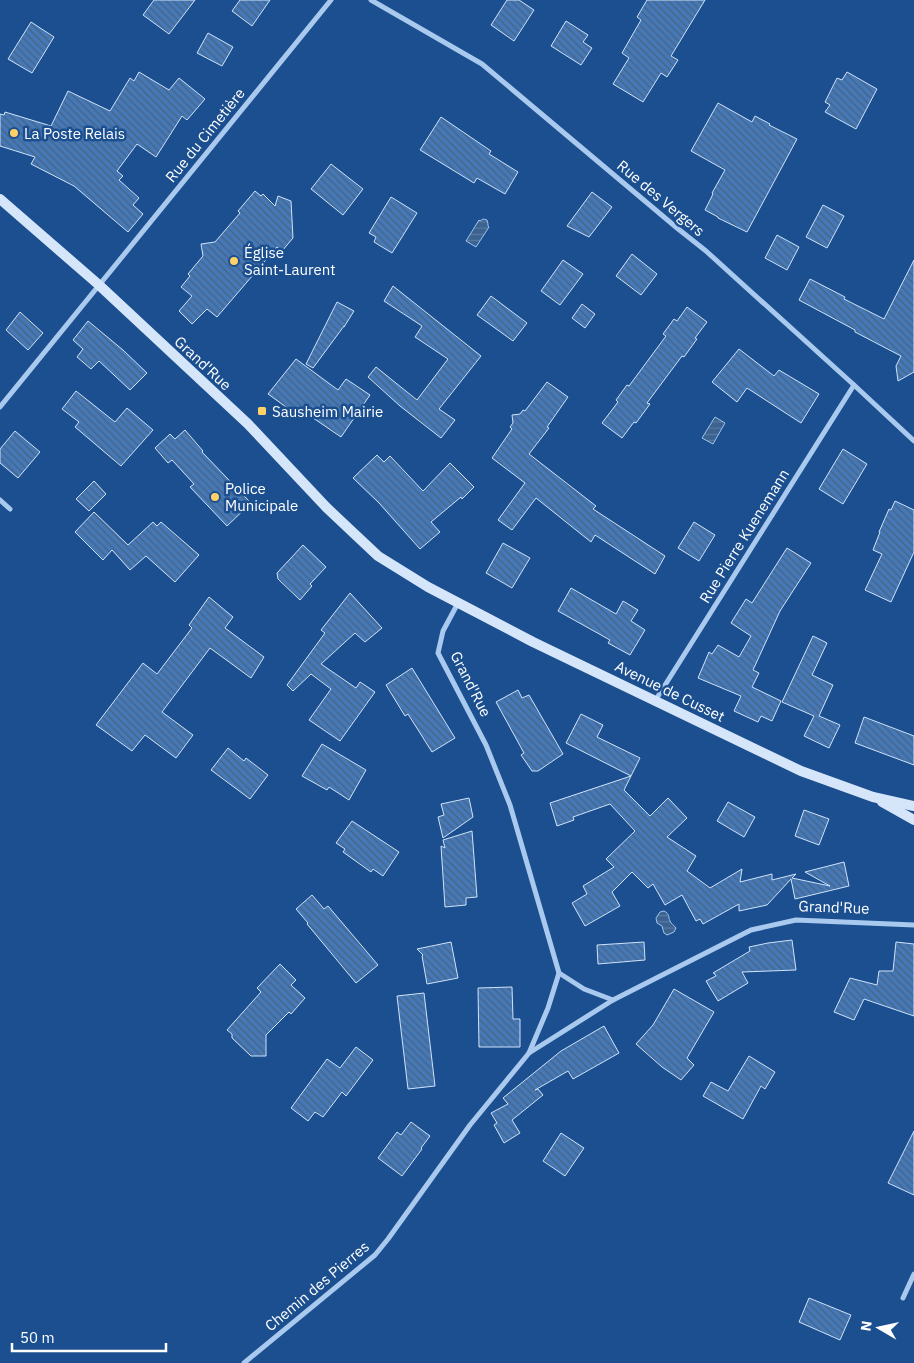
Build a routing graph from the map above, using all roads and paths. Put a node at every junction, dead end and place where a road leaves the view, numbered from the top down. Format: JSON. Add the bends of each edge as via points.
{"nodes":[{"id":1,"x":331,"y":0,"type":"edge"},
{"id":2,"x":371,"y":0,"type":"edge"},
{"id":3,"x":0,"y":199,"type":"edge"},
{"id":4,"x":99,"y":285,"type":"junction"},
{"id":5,"x":854,"y":385,"type":"junction"},
{"id":6,"x":0,"y":407,"type":"edge"},
{"id":7,"x":914,"y":441,"type":"edge"},
{"id":8,"x":0,"y":500,"type":"edge"},
{"id":9,"x":10,"y":509,"type":"dead end"},
{"id":10,"x":458,"y":603,"type":"junction"},
{"id":11,"x":655,"y":701,"type":"junction"},
{"id":12,"x":873,"y":797,"type":"junction"},
{"id":13,"x":914,"y":806,"type":"edge"},
{"id":14,"x":914,"y":820,"type":"edge"},
{"id":15,"x":914,"y":925,"type":"edge"},
{"id":16,"x":559,"y":973,"type":"junction"},
{"id":17,"x":613,"y":1000,"type":"junction"},
{"id":18,"x":529,"y":1053,"type":"junction"},
{"id":19,"x":914,"y":1274,"type":"edge"},
{"id":20,"x":903,"y":1298,"type":"dead end"},
{"id":21,"x":244,"y":1363,"type":"edge"}],
"edges":[{"from":1,"to":4,"type":"street","name":"Rue du Cimetière"},
{"from":2,"to":5,"type":"street","name":"Rue des Vergers","via":[[482,64],[706,251]]},
{"from":3,"to":4,"type":"main road","name":"Grand'Rue"},
{"from":4,"to":6,"type":"street","name":"Rue du Cimetière"},
{"from":4,"to":10,"type":"main road","name":"Grand'Rue","via":[[248,424],[326,507],[378,556]]},
{"from":5,"to":7,"type":"street","name":"Rue des Vergers"},
{"from":5,"to":11,"type":"street","name":"Rue Pierre Kuenemann"},
{"from":8,"to":9,"type":"street"},
{"from":10,"to":11,"type":"main road","name":"Avenue de Cusset"},
{"from":10,"to":16,"type":"street","name":"Grand'Rue","via":[[443,631],[438,653],[486,746],[510,805]]},
{"from":11,"to":12,"type":"main road","name":"Avenue de Cusset","via":[[801,771]]},
{"from":12,"to":13,"type":"main road","name":"Avenue de Cusset"},
{"from":12,"to":14,"type":"main road","name":"Avenue de Cusset"},
{"from":15,"to":17,"type":"street","name":"Grand'Rue","via":[[796,920],[751,930]]},
{"from":16,"to":17,"type":"street","via":[[584,989]]},
{"from":16,"to":18,"type":"street"},
{"from":17,"to":18,"type":"street","name":"Grand'Rue"},
{"from":18,"to":21,"type":"street","name":"Chemin des Pierres","via":[[470,1125],[375,1255]]},
{"from":19,"to":20,"type":"street"}]}
